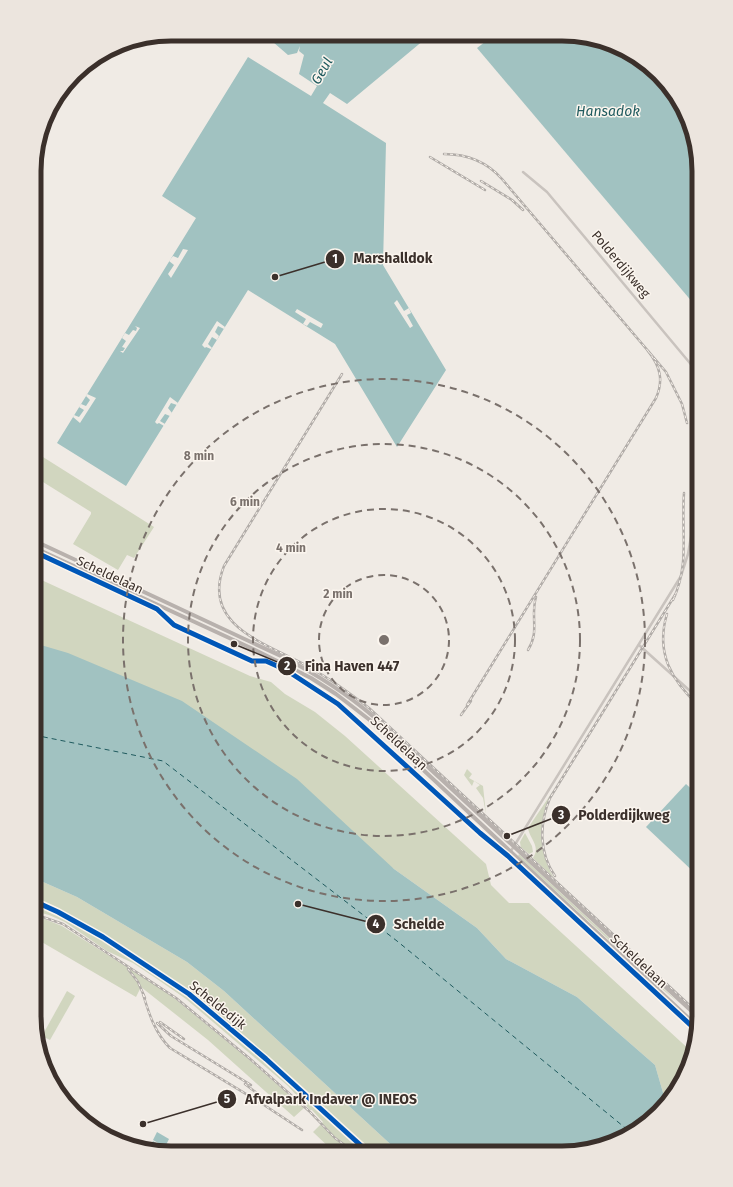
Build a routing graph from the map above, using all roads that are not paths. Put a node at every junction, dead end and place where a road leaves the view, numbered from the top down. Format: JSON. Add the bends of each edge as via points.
{"nodes":[{"id":1,"x":523,"y":172,"type":"dead end"},
{"id":2,"x":692,"y":366,"type":"edge"},
{"id":3,"x":692,"y":529,"type":"edge"},
{"id":4,"x":41,"y":544,"type":"edge"},
{"id":5,"x":41,"y":551,"type":"edge"},
{"id":6,"x":174,"y":606,"type":"junction"},
{"id":7,"x":171,"y":611,"type":"junction"},
{"id":8,"x":224,"y":629,"type":"junction"},
{"id":9,"x":222,"y":634,"type":"junction"},
{"id":10,"x":255,"y":644,"type":"junction"},
{"id":11,"x":639,"y":645,"type":"junction"},
{"id":12,"x":253,"y":649,"type":"junction"},
{"id":13,"x":692,"y":693,"type":"edge"},
{"id":14,"x":436,"y":775,"type":"junction"},
{"id":15,"x":435,"y":782,"type":"junction"},
{"id":16,"x":479,"y":814,"type":"junction"},
{"id":17,"x":474,"y":819,"type":"junction"},
{"id":18,"x":514,"y":847,"type":"junction"},
{"id":19,"x":511,"y":851,"type":"junction"},
{"id":20,"x":41,"y":904,"type":"edge"},
{"id":21,"x":692,"y":1012,"type":"edge"},
{"id":22,"x":692,"y":1021,"type":"edge"},
{"id":23,"x":361,"y":1146,"type":"edge"}],
"edges":[{"from":1,"to":2,"type":"street","name":"Polderdijkweg","via":[[547,192]]},
{"from":3,"to":11,"type":"street","via":[[684,570]]},
{"from":4,"to":6,"type":"main road","name":"Scheldelaan"},
{"from":5,"to":7,"type":"main road","name":"Scheldelaan"},
{"from":6,"to":7,"type":"main road"},
{"from":6,"to":8,"type":"main road","name":"Scheldelaan"},
{"from":7,"to":9,"type":"main road","name":"Scheldelaan"},
{"from":8,"to":9,"type":"main road"},
{"from":8,"to":10,"type":"main road","name":"Scheldelaan"},
{"from":9,"to":12,"type":"main road","name":"Scheldelaan"},
{"from":10,"to":12,"type":"main road"},
{"from":10,"to":14,"type":"main road","name":"Scheldelaan","via":[[314,673],[355,701]]},
{"from":11,"to":13,"type":"street"},
{"from":11,"to":18,"type":"street"},
{"from":12,"to":15,"type":"main road","name":"Scheldelaan","via":[[311,678],[336,694],[371,722]]},
{"from":14,"to":15,"type":"main road"},
{"from":14,"to":16,"type":"main road","name":"Scheldelaan"},
{"from":15,"to":17,"type":"main road","name":"Scheldelaan"},
{"from":16,"to":17,"type":"main road"},
{"from":16,"to":18,"type":"main road","name":"Scheldelaan"},
{"from":17,"to":19,"type":"main road","name":"Scheldelaan"},
{"from":18,"to":19,"type":"street"},
{"from":18,"to":21,"type":"main road","name":"Scheldelaan"},
{"from":19,"to":22,"type":"main road","name":"Scheldelaan"},
{"from":20,"to":23,"type":"street","name":"Scheldedijk","via":[[103,937],[183,990],[266,1059]]}]}
